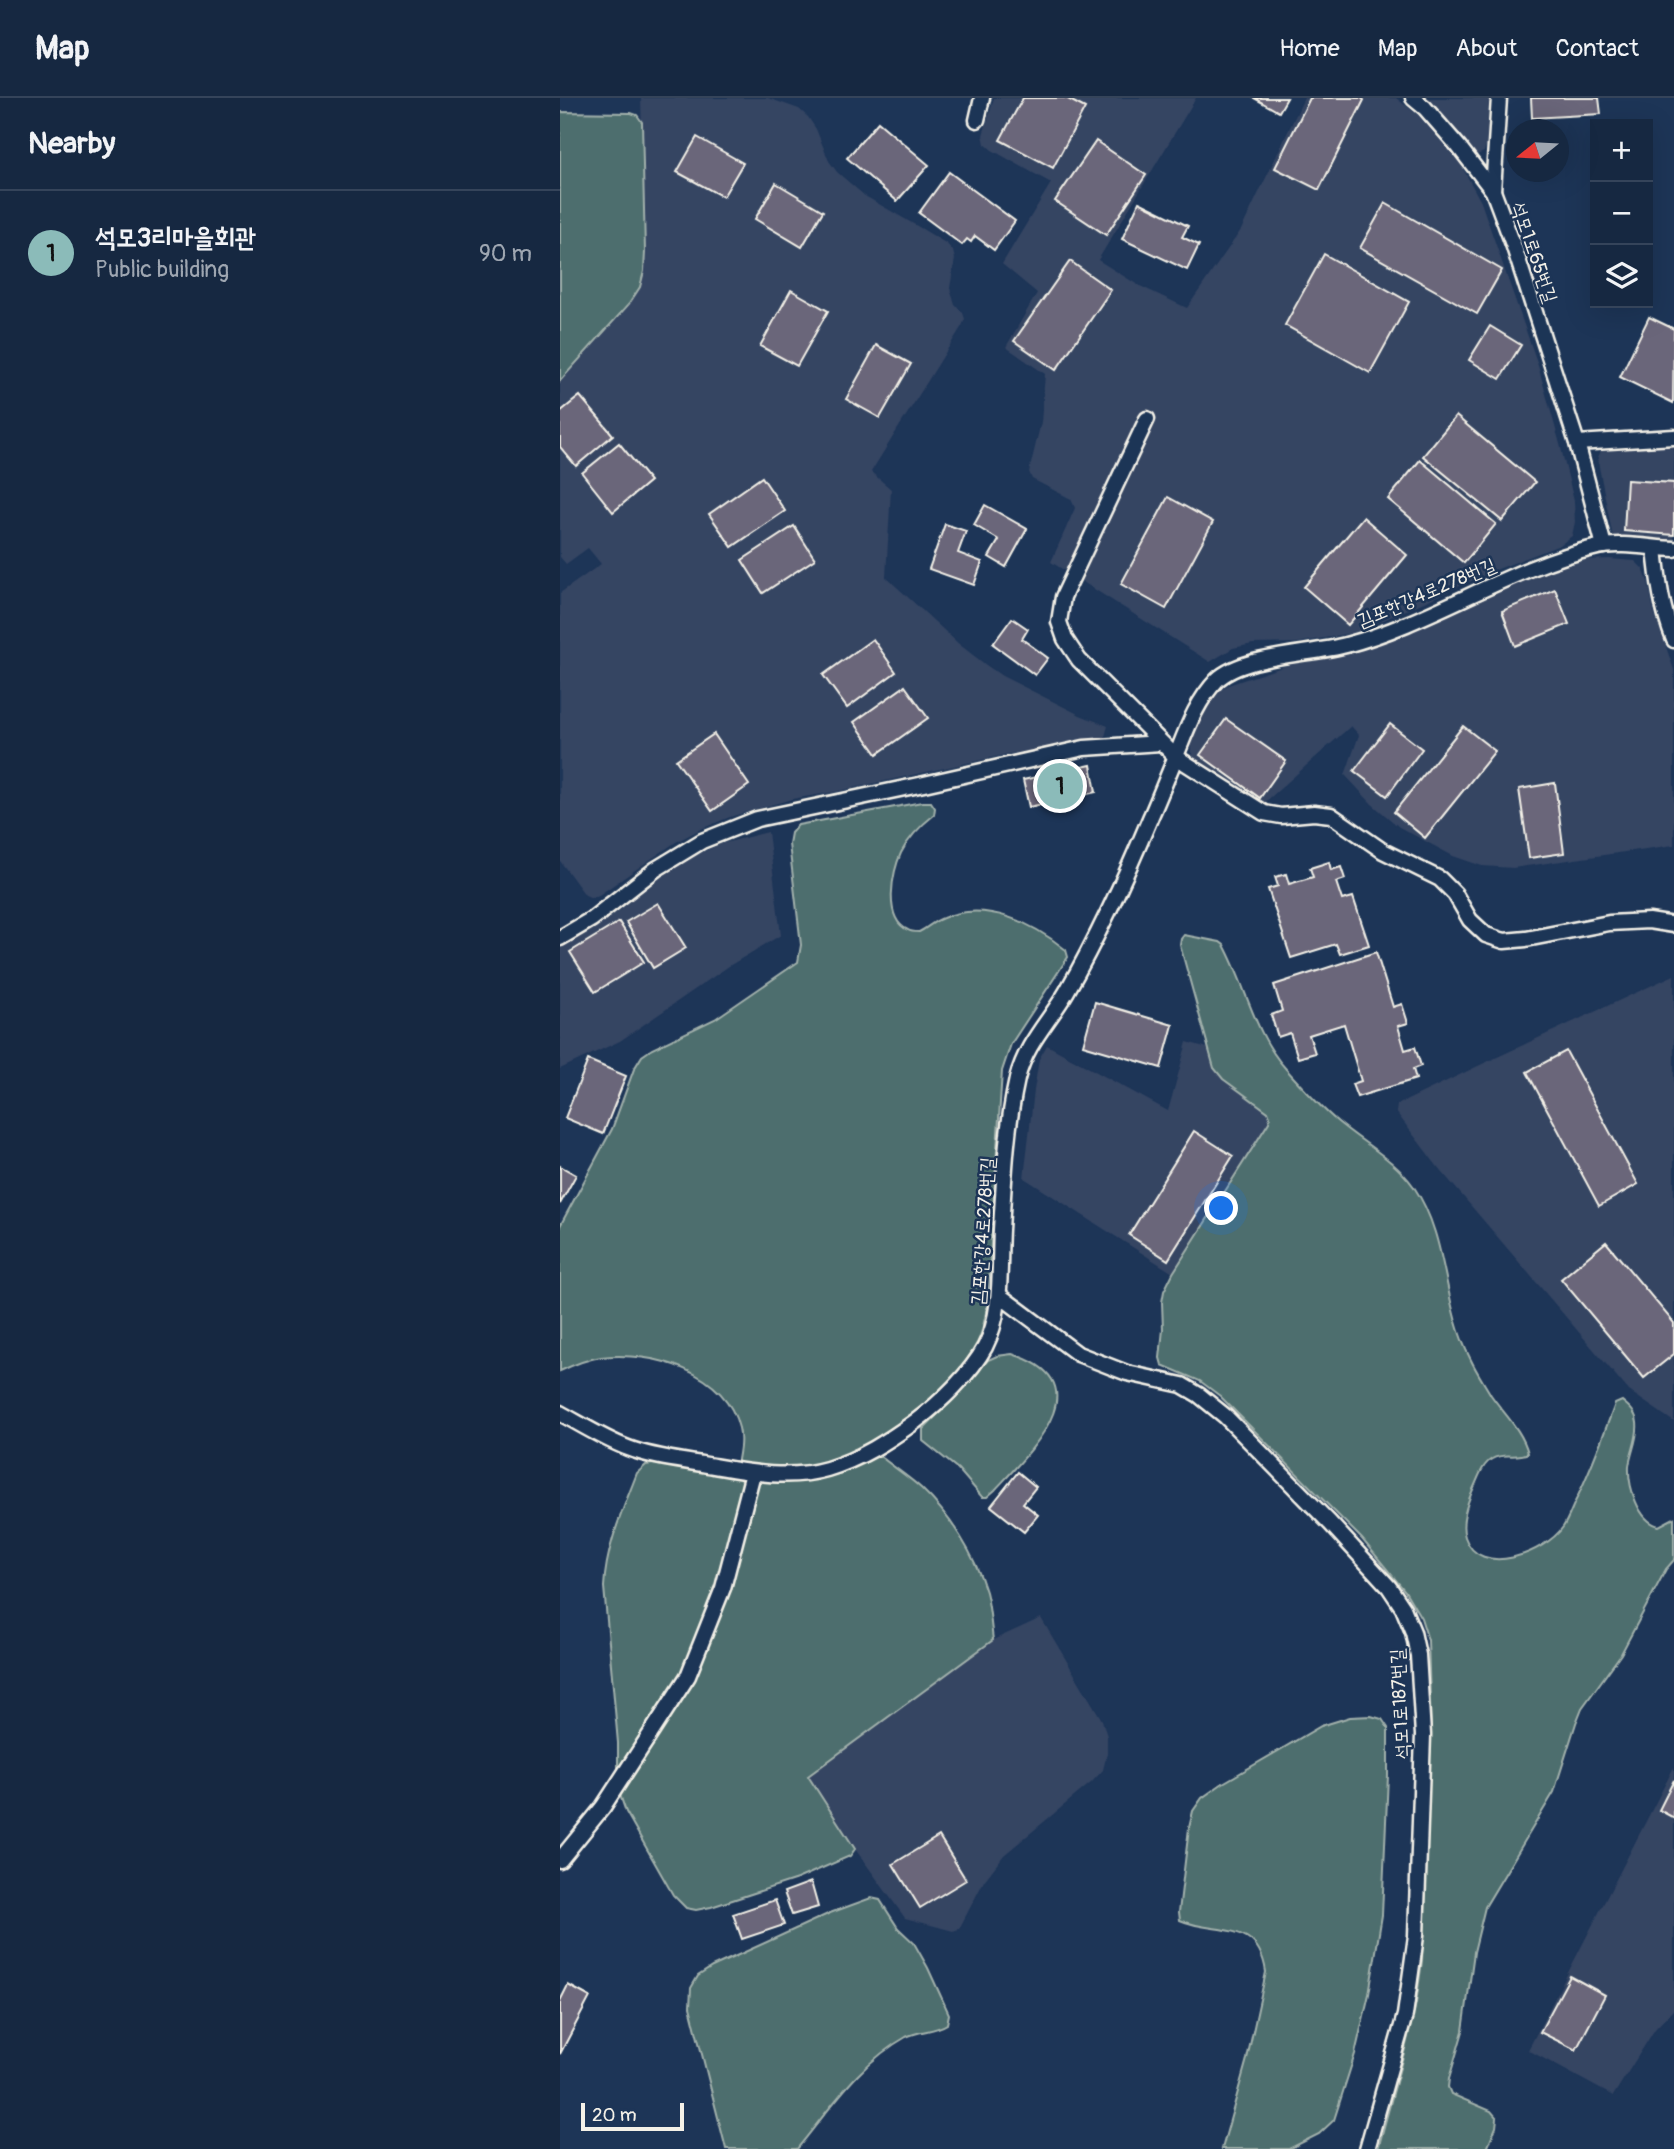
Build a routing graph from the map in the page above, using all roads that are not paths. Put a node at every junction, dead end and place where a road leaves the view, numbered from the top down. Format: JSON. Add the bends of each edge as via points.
{"nodes":[{"id":1,"x":982,"y":98,"type":"edge"},
{"id":2,"x":1413,"y":98,"type":"edge"},
{"id":3,"x":1499,"y":98,"type":"edge"},
{"id":4,"x":976,"y":120,"type":"dead end"},
{"id":5,"x":1493,"y":191,"type":"junction"},
{"id":6,"x":1147,"y":419,"type":"dead end"},
{"id":7,"x":1674,"y":437,"type":"edge"},
{"id":8,"x":1577,"y":443,"type":"junction"},
{"id":9,"x":1604,"y":546,"type":"junction"},
{"id":10,"x":1656,"y":548,"type":"junction"},
{"id":11,"x":1674,"y":549,"type":"edge"},
{"id":12,"x":1674,"y":640,"type":"edge"},
{"id":13,"x":1161,"y":743,"type":"junction"},
{"id":14,"x":1176,"y":757,"type":"junction"},
{"id":15,"x":1674,"y":925,"type":"edge"},
{"id":16,"x":560,"y":938,"type":"edge"},
{"id":17,"x":999,"y":1295,"type":"junction"},
{"id":18,"x":560,"y":1413,"type":"edge"},
{"id":19,"x":753,"y":1473,"type":"junction"},
{"id":20,"x":560,"y":1860,"type":"edge"},
{"id":21,"x":1367,"y":2149,"type":"edge"}],
"edges":[{"from":1,"to":4,"type":"lane"},
{"from":2,"to":5,"type":"lane","name":"석모1로65번길"},
{"from":3,"to":5,"type":"lane"},
{"from":5,"to":8,"type":"lane","name":"석모1로65번길"},
{"from":6,"to":13,"type":"lane","via":[[1063,597],[1059,622],[1079,660]]},
{"from":7,"to":8,"type":"lane"},
{"from":8,"to":9,"type":"lane","name":"석모1로65번길"},
{"from":9,"to":10,"type":"lane","name":"김포한강4로278번길"},
{"from":9,"to":14,"type":"lane","name":"김포한강4로278번길","via":[[1514,575],[1374,637],[1236,667],[1202,698]]},
{"from":10,"to":11,"type":"lane","name":"김포한강4로278번길"},
{"from":10,"to":12,"type":"lane","via":[[1658,582]]},
{"from":13,"to":14,"type":"lane"},
{"from":13,"to":16,"type":"lane","via":[[1084,748],[757,819],[702,841]]},
{"from":14,"to":15,"type":"lane","via":[[1264,813],[1331,815],[1383,850],[1440,879],[1470,920],[1495,938],[1526,939],[1609,923]]},
{"from":14,"to":17,"type":"lane","name":"김포한강4로278번길","via":[[1083,963],[1023,1058],[1008,1141]]},
{"from":17,"to":19,"type":"lane","name":"김포한강4로278번길","via":[[984,1348],[966,1373],[929,1411],[890,1440],[826,1469],[795,1475]]},
{"from":17,"to":21,"type":"lane","name":"석모1로187번길","via":[[1078,1354],[1127,1373],[1182,1385],[1199,1395],[1320,1513],[1403,1608],[1418,1655],[1423,1735],[1416,1936],[1405,2015]]},
{"from":18,"to":19,"type":"lane","name":"김포한강4로278번길","via":[[630,1449]]},
{"from":19,"to":20,"type":"lane","via":[[723,1588],[688,1676],[603,1807]]}]}
